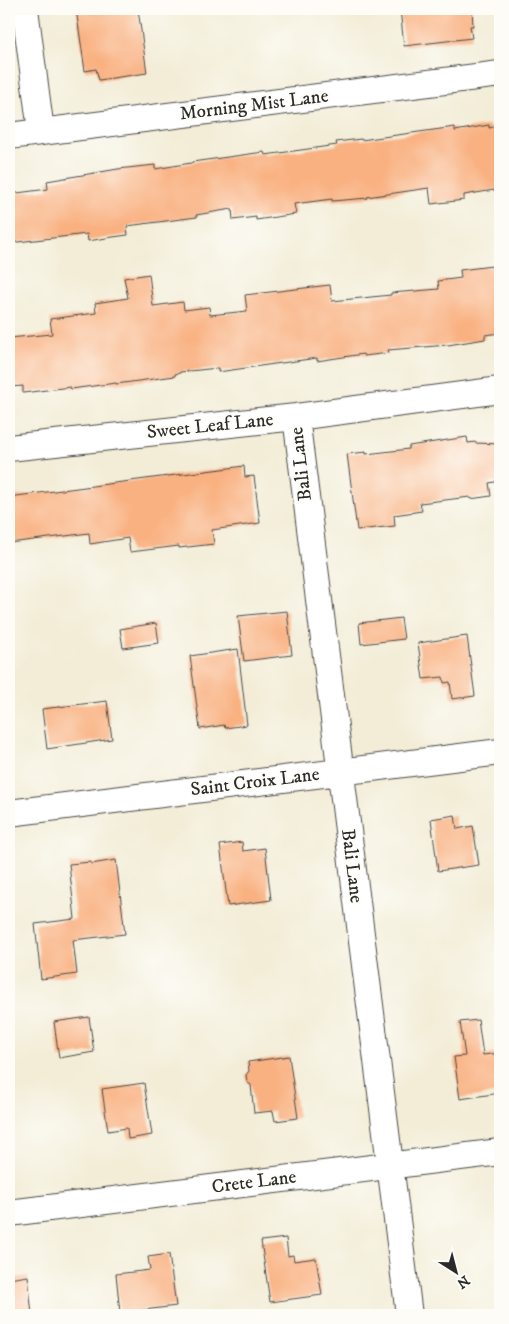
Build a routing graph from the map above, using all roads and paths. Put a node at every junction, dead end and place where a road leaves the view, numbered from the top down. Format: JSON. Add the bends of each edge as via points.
{"nodes":[{"id":1,"x":24,"y":9,"type":"edge"},
{"id":2,"x":500,"y":74,"type":"edge"},
{"id":3,"x":41,"y":131,"type":"junction"},
{"id":4,"x":9,"y":136,"type":"edge"},
{"id":5,"x":500,"y":390,"type":"edge"},
{"id":6,"x":296,"y":417,"type":"junction"},
{"id":7,"x":9,"y":448,"type":"edge"},
{"id":8,"x":500,"y":752,"type":"edge"},
{"id":9,"x":340,"y":772,"type":"junction"},
{"id":10,"x":9,"y":813,"type":"edge"},
{"id":11,"x":500,"y":1152,"type":"edge"},
{"id":12,"x":390,"y":1165,"type":"junction"},
{"id":13,"x":9,"y":1213,"type":"edge"},
{"id":14,"x":409,"y":1315,"type":"edge"}],
"edges":[{"from":1,"to":3,"type":"street"},
{"from":2,"to":3,"type":"street","name":"Morning Mist Lane"},
{"from":3,"to":4,"type":"street","name":"Morning Mist Lane"},
{"from":5,"to":6,"type":"street","name":"Sweet Leaf Lane"},
{"from":6,"to":7,"type":"street","name":"Sweet Leaf Lane"},
{"from":6,"to":9,"type":"street","name":"Bali Lane"},
{"from":8,"to":9,"type":"street","name":"Saint Croix Lane"},
{"from":9,"to":10,"type":"street","name":"Saint Croix Lane"},
{"from":9,"to":12,"type":"street","name":"Bali Lane"},
{"from":11,"to":12,"type":"street","name":"Crete Lane"},
{"from":12,"to":13,"type":"street","name":"Crete Lane"},
{"from":12,"to":14,"type":"street","name":"Bali Lane"}]}
